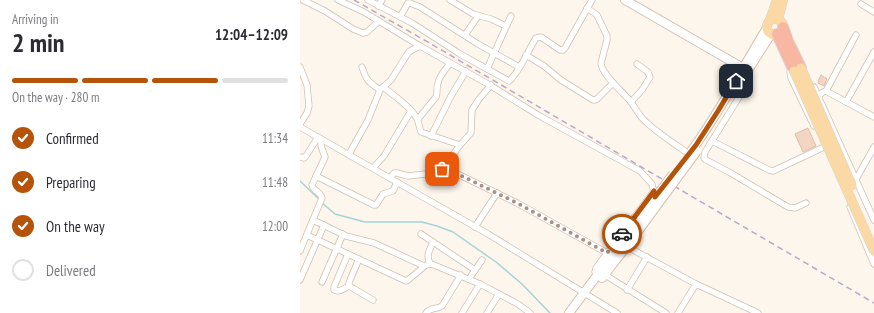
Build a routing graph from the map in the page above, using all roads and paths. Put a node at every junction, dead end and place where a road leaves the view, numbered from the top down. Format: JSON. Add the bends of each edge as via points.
{"nodes":[{"id":1,"x":303,"y":0,"type":"edge"},
{"id":2,"x":338,"y":0,"type":"edge"},
{"id":3,"x":368,"y":0,"type":"edge"},
{"id":4,"x":382,"y":0,"type":"edge"},
{"id":5,"x":450,"y":0,"type":"edge"},
{"id":6,"x":592,"y":0,"type":"edge"},
{"id":7,"x":625,"y":0,"type":"edge"},
{"id":8,"x":776,"y":0,"type":"edge"},
{"id":9,"x":783,"y":0,"type":"edge"},
{"id":10,"x":861,"y":4,"type":"dead end"},
{"id":11,"x":378,"y":6,"type":"junction"},
{"id":12,"x":587,"y":8,"type":"junction"},
{"id":13,"x":874,"y":12,"type":"edge"},
{"id":14,"x":478,"y":16,"type":"junction"},
{"id":15,"x":511,"y":16,"type":"dead end"},
{"id":16,"x":400,"y":17,"type":"junction"},
{"id":17,"x":379,"y":21,"type":"junction"},
{"id":18,"x":506,"y":26,"type":"junction"},
{"id":19,"x":774,"y":27,"type":"junction"},
{"id":20,"x":464,"y":35,"type":"junction"},
{"id":21,"x":856,"y":35,"type":"dead end"},
{"id":22,"x":420,"y":46,"type":"junction"},
{"id":23,"x":494,"y":52,"type":"junction"},
{"id":24,"x":874,"y":52,"type":"edge"},
{"id":25,"x":526,"y":55,"type":"junction"},
{"id":26,"x":450,"y":63,"type":"junction"},
{"id":27,"x":637,"y":64,"type":"dead end"},
{"id":28,"x":300,"y":67,"type":"edge"},
{"id":29,"x":362,"y":67,"type":"dead end"},
{"id":30,"x":519,"y":67,"type":"junction"},
{"id":31,"x":796,"y":67,"type":"junction"},
{"id":32,"x":486,"y":69,"type":"junction"},
{"id":33,"x":745,"y":70,"type":"junction"},
{"id":34,"x":466,"y":71,"type":"junction"},
{"id":35,"x":613,"y":83,"type":"junction"},
{"id":36,"x":491,"y":85,"type":"junction"},
{"id":37,"x":381,"y":88,"type":"junction"},
{"id":38,"x":826,"y":91,"type":"junction"},
{"id":39,"x":818,"y":96,"type":"junction"},
{"id":40,"x":631,"y":102,"type":"junction"},
{"id":41,"x":846,"y":102,"type":"junction"},
{"id":42,"x":411,"y":111,"type":"junction"},
{"id":43,"x":874,"y":117,"type":"edge"},
{"id":44,"x":418,"y":119,"type":"junction"},
{"id":45,"x":300,"y":124,"type":"edge"},
{"id":46,"x":300,"y":127,"type":"edge"},
{"id":47,"x":431,"y":136,"type":"junction"},
{"id":48,"x":319,"y":138,"type":"junction"},
{"id":49,"x":712,"y":141,"type":"junction"},
{"id":50,"x":460,"y":145,"type":"junction"},
{"id":51,"x":824,"y":147,"type":"junction"},
{"id":52,"x":874,"y":147,"type":"edge"},
{"id":53,"x":349,"y":154,"type":"junction"},
{"id":54,"x":689,"y":154,"type":"junction"},
{"id":55,"x":300,"y":157,"type":"edge"},
{"id":56,"x":373,"y":168,"type":"junction"},
{"id":57,"x":449,"y":170,"type":"junction"},
{"id":58,"x":316,"y":176,"type":"junction"},
{"id":59,"x":390,"y":178,"type":"junction"},
{"id":60,"x":856,"y":180,"type":"junction"},
{"id":61,"x":396,"y":182,"type":"junction"},
{"id":62,"x":497,"y":193,"type":"junction"},
{"id":63,"x":655,"y":194,"type":"junction"},
{"id":64,"x":846,"y":199,"type":"junction"},
{"id":65,"x":806,"y":203,"type":"dead end"},
{"id":66,"x":313,"y":220,"type":"junction"},
{"id":67,"x":874,"y":220,"type":"edge"},
{"id":68,"x":324,"y":225,"type":"junction"},
{"id":69,"x":475,"y":227,"type":"junction"},
{"id":70,"x":343,"y":234,"type":"junction"},
{"id":71,"x":421,"y":234,"type":"dead end"},
{"id":72,"x":307,"y":235,"type":"junction"},
{"id":73,"x":630,"y":236,"type":"junction"},
{"id":74,"x":874,"y":237,"type":"edge"},
{"id":75,"x":317,"y":240,"type":"junction"},
{"id":76,"x":433,"y":242,"type":"junction"},
{"id":77,"x":624,"y":245,"type":"junction"},
{"id":78,"x":336,"y":250,"type":"junction"},
{"id":79,"x":300,"y":251,"type":"edge"},
{"id":80,"x":874,"y":251,"type":"edge"},
{"id":81,"x":607,"y":253,"type":"junction"},
{"id":82,"x":348,"y":254,"type":"junction"},
{"id":83,"x":647,"y":257,"type":"junction"},
{"id":84,"x":359,"y":259,"type":"junction"},
{"id":85,"x":482,"y":260,"type":"dead end"},
{"id":86,"x":430,"y":264,"type":"junction"},
{"id":87,"x":874,"y":264,"type":"edge"},
{"id":88,"x":424,"y":266,"type":"junction"},
{"id":89,"x":475,"y":270,"type":"junction"},
{"id":90,"x":601,"y":274,"type":"junction"},
{"id":91,"x":461,"y":275,"type":"junction"},
{"id":92,"x":470,"y":279,"type":"junction"},
{"id":93,"x":300,"y":280,"type":"edge"},
{"id":94,"x":322,"y":282,"type":"dead end"},
{"id":95,"x":480,"y":284,"type":"junction"},
{"id":96,"x":696,"y":284,"type":"junction"},
{"id":97,"x":349,"y":286,"type":"junction"},
{"id":98,"x":627,"y":290,"type":"junction"},
{"id":99,"x":499,"y":294,"type":"junction"},
{"id":100,"x":586,"y":294,"type":"junction"},
{"id":101,"x":373,"y":300,"type":"dead end"},
{"id":102,"x":426,"y":313,"type":"edge"},
{"id":103,"x":462,"y":313,"type":"edge"},
{"id":104,"x":487,"y":313,"type":"edge"},
{"id":105,"x":530,"y":313,"type":"edge"},
{"id":106,"x":568,"y":313,"type":"edge"},
{"id":107,"x":575,"y":313,"type":"edge"},
{"id":108,"x":617,"y":313,"type":"edge"},
{"id":109,"x":666,"y":313,"type":"edge"},
{"id":110,"x":678,"y":313,"type":"edge"},
{"id":111,"x":758,"y":313,"type":"edge"}],
"edges":[{"from":1,"to":17,"type":"street","via":[[363,33]]},
{"from":2,"to":17,"type":"street"},
{"from":3,"to":11,"type":"street"},
{"from":4,"to":11,"type":"street"},
{"from":5,"to":14,"type":"street"},
{"from":6,"to":12,"type":"street"},
{"from":7,"to":33,"type":"street"},
{"from":8,"to":19,"type":"main road"},
{"from":9,"to":19,"type":"main road"},
{"from":10,"to":13,"type":"street"},
{"from":11,"to":16,"type":"street"},
{"from":12,"to":25,"type":"street","via":[[563,50],[538,37]]},
{"from":12,"to":35,"type":"street","via":[[597,15],[606,33],[607,40],[601,66]]},
{"from":14,"to":18,"type":"street"},
{"from":14,"to":20,"type":"street"},
{"from":15,"to":18,"type":"street"},
{"from":16,"to":20,"type":"street","via":[[406,5],[410,3]]},
{"from":16,"to":32,"type":"street"},
{"from":17,"to":22,"type":"street"},
{"from":18,"to":23,"type":"street"},
{"from":19,"to":31,"type":"highway"},
{"from":19,"to":33,"type":"street"},
{"from":20,"to":23,"type":"street"},
{"from":21,"to":38,"type":"street"},
{"from":22,"to":26,"type":"street"},
{"from":22,"to":37,"type":"street","via":[[408,53],[391,80]]},
{"from":23,"to":30,"type":"street"},
{"from":23,"to":32,"type":"street"},
{"from":24,"to":41,"type":"street"},
{"from":25,"to":30,"type":"street"},
{"from":25,"to":35,"type":"street","via":[[593,100]]},
{"from":26,"to":34,"type":"street"},
{"from":26,"to":44,"type":"street","via":[[438,81],[436,97]]},
{"from":27,"to":40,"type":"street","via":[[650,76]]},
{"from":28,"to":45,"type":"street","via":[[307,85],[309,106]]},
{"from":29,"to":37,"type":"street","via":[[368,81]]},
{"from":30,"to":32,"type":"street","via":[[509,80]]},
{"from":31,"to":39,"type":"street","via":[[803,65],[806,68]]},
{"from":31,"to":51,"type":"street","via":[[790,72],[791,78]]},
{"from":31,"to":74,"type":"main road","bridge":true},
{"from":31,"to":80,"type":"main road","bridge":true},
{"from":33,"to":49,"type":"street","via":[[749,73],[749,81]]},
{"from":33,"to":54,"type":"street"},
{"from":33,"to":73,"type":"street","bridge":true,"via":[[716,125]]},
{"from":34,"to":36,"type":"street"},
{"from":34,"to":47,"type":"street"},
{"from":35,"to":40,"type":"street"},
{"from":36,"to":50,"type":"street","via":[[472,110],[471,133]]},
{"from":36,"to":63,"type":"street","via":[[538,115],[640,171],[652,184]]},
{"from":37,"to":42,"type":"street"},
{"from":37,"to":53,"type":"street","via":[[368,120]]},
{"from":38,"to":39,"type":"street"},
{"from":38,"to":41,"type":"street"},
{"from":39,"to":60,"type":"street"},
{"from":40,"to":54,"type":"street","via":[[646,122]]},
{"from":41,"to":43,"type":"street"},
{"from":42,"to":44,"type":"street"},
{"from":42,"to":56,"type":"street","via":[[384,156]]},
{"from":44,"to":47,"type":"street","via":[[421,132]]},
{"from":46,"to":48,"type":"street"},
{"from":47,"to":50,"type":"street"},
{"from":48,"to":53,"type":"street"},
{"from":48,"to":55,"type":"street","via":[[304,158]]},
{"from":48,"to":58,"type":"street","via":[[325,157]]},
{"from":49,"to":51,"type":"street","via":[[773,171]]},
{"from":49,"to":65,"type":"street","via":[[704,155],[706,160],[788,207],[795,208]]},
{"from":50,"to":57,"type":"street","via":[[452,156]]},
{"from":51,"to":64,"type":"street"},
{"from":52,"to":60,"type":"street"},
{"from":53,"to":56,"type":"street"},
{"from":54,"to":63,"type":"street","bridge":true},
{"from":56,"to":59,"type":"street"},
{"from":57,"to":59,"type":"street","via":[[442,169],[408,176],[397,172]]},
{"from":57,"to":62,"type":"street"},
{"from":58,"to":61,"type":"street","via":[[374,205],[383,194],[393,191]]},
{"from":58,"to":66,"type":"street","via":[[312,188],[322,198]]},
{"from":59,"to":61,"type":"street"},
{"from":60,"to":64,"type":"street"},
{"from":60,"to":67,"type":"street"},
{"from":61,"to":69,"type":"street"},
{"from":62,"to":69,"type":"street"},
{"from":62,"to":81,"type":"street"},
{"from":63,"to":73,"type":"street","bridge":true},
{"from":63,"to":81,"type":"street"},
{"from":64,"to":87,"type":"street"},
{"from":66,"to":68,"type":"street"},
{"from":66,"to":72,"type":"street"},
{"from":68,"to":70,"type":"street"},
{"from":68,"to":75,"type":"street"},
{"from":69,"to":100,"type":"street"},
{"from":70,"to":78,"type":"street"},
{"from":70,"to":88,"type":"street","via":[[374,244]]},
{"from":71,"to":76,"type":"street"},
{"from":72,"to":75,"type":"street"},
{"from":72,"to":79,"type":"street"},
{"from":73,"to":77,"type":"street"},
{"from":75,"to":78,"type":"street"},
{"from":75,"to":93,"type":"street"},
{"from":76,"to":86,"type":"street","via":[[427,258]]},
{"from":76,"to":89,"type":"street"},
{"from":77,"to":83,"type":"street"},
{"from":77,"to":90,"type":"street"},
{"from":78,"to":82,"type":"street"},
{"from":78,"to":94,"type":"street"},
{"from":81,"to":90,"type":"street","via":[[596,268],[595,272]]},
{"from":82,"to":84,"type":"street"},
{"from":82,"to":97,"type":"street","via":[[334,290],[339,291]]},
{"from":83,"to":96,"type":"street"},
{"from":83,"to":98,"type":"street"},
{"from":84,"to":88,"type":"street","via":[[406,281]]},
{"from":84,"to":97,"type":"street"},
{"from":85,"to":89,"type":"street"},
{"from":86,"to":88,"type":"street"},
{"from":86,"to":91,"type":"street"},
{"from":89,"to":92,"type":"street"},
{"from":90,"to":98,"type":"street"},
{"from":90,"to":100,"type":"street"},
{"from":91,"to":92,"type":"street"},
{"from":91,"to":102,"type":"street","via":[[442,306]]},
{"from":92,"to":95,"type":"street"},
{"from":95,"to":99,"type":"street"},
{"from":95,"to":103,"type":"street"},
{"from":96,"to":110,"type":"street"},
{"from":96,"to":111,"type":"street"},
{"from":97,"to":101,"type":"street"},
{"from":98,"to":109,"type":"street"},
{"from":99,"to":104,"type":"street"},
{"from":99,"to":105,"type":"street"},
{"from":100,"to":106,"type":"street"},
{"from":100,"to":107,"type":"street"},
{"from":100,"to":108,"type":"street"}]}
